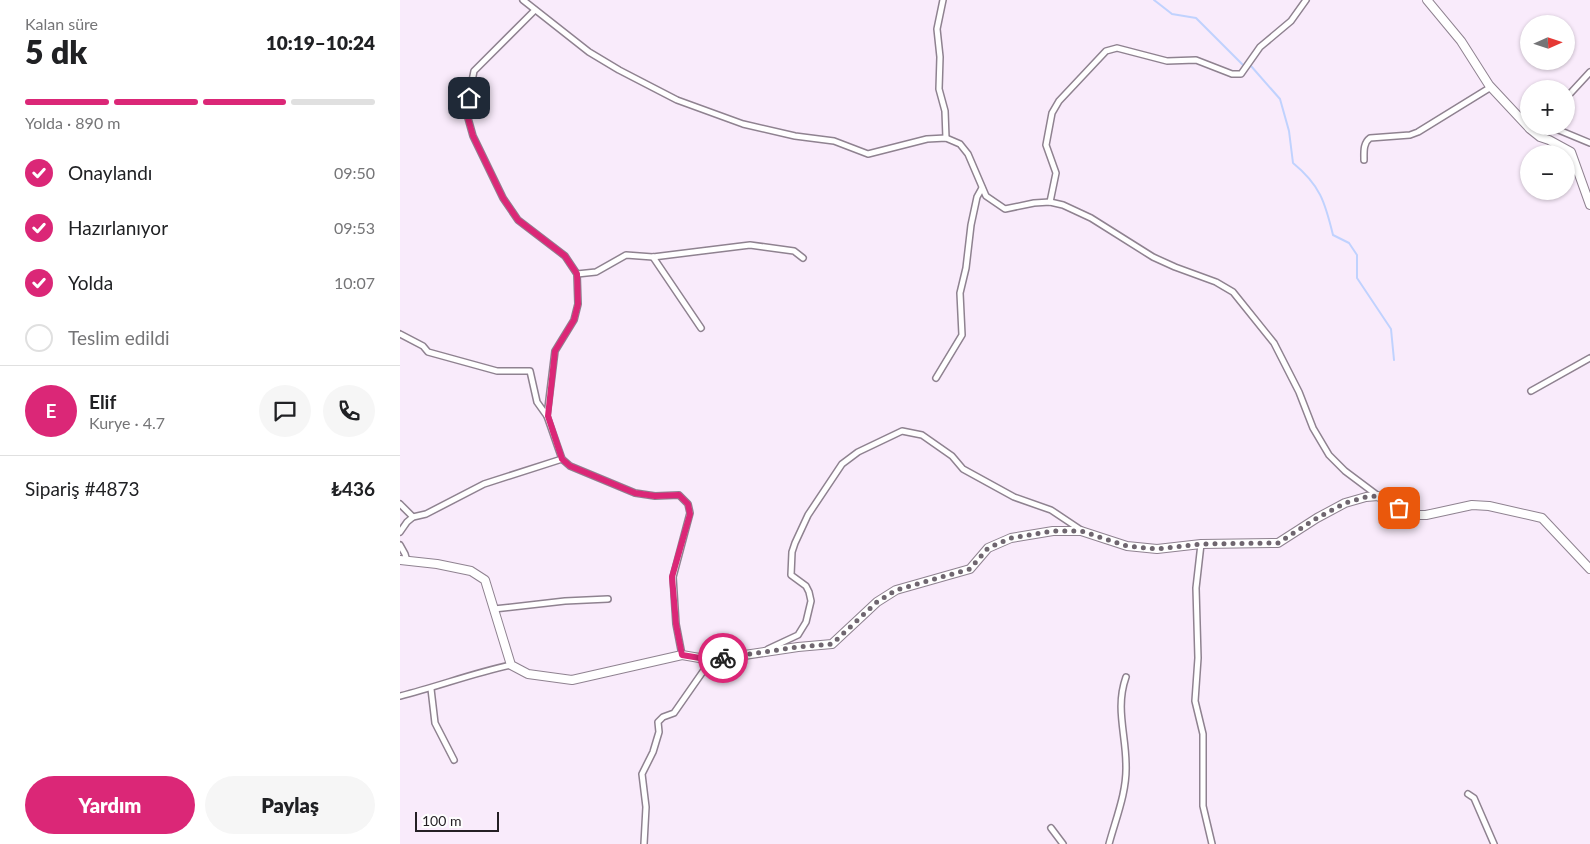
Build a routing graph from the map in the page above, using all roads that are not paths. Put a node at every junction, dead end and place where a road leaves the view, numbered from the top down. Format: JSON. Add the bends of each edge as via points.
{"nodes":[{"id":1,"x":523,"y":0,"type":"edge"},
{"id":2,"x":943,"y":0,"type":"edge"},
{"id":3,"x":1306,"y":0,"type":"edge"},
{"id":4,"x":1427,"y":0,"type":"edge"},
{"id":5,"x":535,"y":10,"type":"junction"},
{"id":6,"x":1590,"y":72,"type":"edge"},
{"id":7,"x":1491,"y":87,"type":"junction"},
{"id":8,"x":1575,"y":88,"type":"edge"},
{"id":9,"x":1571,"y":135,"type":"edge"},
{"id":10,"x":1540,"y":137,"type":"joint"},
{"id":11,"x":946,"y":138,"type":"junction"},
{"id":12,"x":1590,"y":143,"type":"edge"},
{"id":13,"x":1364,"y":160,"type":"dead end"},
{"id":14,"x":982,"y":188,"type":"junction"},
{"id":15,"x":1050,"y":202,"type":"junction"},
{"id":16,"x":1590,"y":205,"type":"edge"},
{"id":17,"x":653,"y":257,"type":"junction"},
{"id":18,"x":803,"y":258,"type":"dead end"},
{"id":19,"x":577,"y":274,"type":"junction"},
{"id":20,"x":701,"y":328,"type":"dead end"},
{"id":21,"x":400,"y":334,"type":"edge"},
{"id":22,"x":1590,"y":358,"type":"edge"},
{"id":23,"x":936,"y":378,"type":"dead end"},
{"id":24,"x":1531,"y":391,"type":"dead end"},
{"id":25,"x":548,"y":416,"type":"junction"},
{"id":26,"x":562,"y":459,"type":"junction"},
{"id":27,"x":1378,"y":496,"type":"junction"},
{"id":28,"x":400,"y":504,"type":"edge"},
{"id":29,"x":413,"y":517,"type":"junction"},
{"id":30,"x":1081,"y":531,"type":"junction"},
{"id":31,"x":400,"y":532,"type":"edge"},
{"id":32,"x":1201,"y":544,"type":"junction"},
{"id":33,"x":400,"y":545,"type":"edge"},
{"id":34,"x":403,"y":561,"type":"edge"},
{"id":35,"x":1590,"y":569,"type":"edge"},
{"id":36,"x":608,"y":599,"type":"dead end"},
{"id":37,"x":494,"y":609,"type":"junction"},
{"id":38,"x":763,"y":652,"type":"junction"},
{"id":39,"x":682,"y":655,"type":"junction"},
{"id":40,"x":712,"y":660,"type":"junction"},
{"id":41,"x":510,"y":665,"type":"junction"},
{"id":42,"x":1126,"y":677,"type":"dead end"},
{"id":43,"x":431,"y":689,"type":"junction"},
{"id":44,"x":400,"y":696,"type":"edge"},
{"id":45,"x":454,"y":760,"type":"dead end"},
{"id":46,"x":1468,"y":794,"type":"dead end"},
{"id":47,"x":1051,"y":828,"type":"dead end"},
{"id":48,"x":644,"y":844,"type":"edge"},
{"id":49,"x":1063,"y":844,"type":"edge"},
{"id":50,"x":1109,"y":844,"type":"edge"},
{"id":51,"x":1212,"y":844,"type":"edge"},
{"id":52,"x":1494,"y":844,"type":"edge"}],
"edges":[{"from":1,"to":5,"type":"street"},
{"from":2,"to":11,"type":"street","via":[[937,29],[939,88],[945,111]]},
{"from":3,"to":15,"type":"street","via":[[1290,21],[1260,46],[1241,74],[1232,74],[1196,60],[1166,61],[1116,48],[1106,51],[1059,101],[1052,113],[1046,145],[1056,173]]},
{"from":4,"to":7,"type":"street","via":[[1461,41]]},
{"from":5,"to":11,"type":"street","via":[[618,70],[677,100],[743,124],[834,141],[868,154],[927,139]]},
{"from":5,"to":19,"type":"street","via":[[474,71],[466,111],[473,136],[503,198],[518,220],[565,256]]},
{"from":6,"to":8,"type":"street"},
{"from":7,"to":10,"type":"street"},
{"from":7,"to":13,"type":"street","via":[[1418,132],[1370,138],[1364,147]]},
{"from":9,"to":12,"type":"street"},
{"from":10,"to":16,"type":"street","via":[[1571,152]]},
{"from":11,"to":14,"type":"street","via":[[960,144],[968,154]]},
{"from":14,"to":15,"type":"street","via":[[991,200],[1005,209]]},
{"from":14,"to":23,"type":"street","via":[[971,225],[960,293],[962,335]]},
{"from":15,"to":27,"type":"street","via":[[1079,212],[1154,257],[1233,292],[1274,343],[1324,448],[1344,472]]},
{"from":17,"to":18,"type":"street","via":[[750,245],[794,251]]},
{"from":17,"to":19,"type":"street","via":[[626,255],[596,272]]},
{"from":17,"to":20,"type":"street"},
{"from":19,"to":25,"type":"street","via":[[578,304],[574,320],[555,351]]},
{"from":21,"to":25,"type":"street","via":[[428,352],[497,371],[530,371],[537,402]]},
{"from":22,"to":24,"type":"street"},
{"from":25,"to":26,"type":"street"},
{"from":26,"to":29,"type":"street","via":[[484,484],[426,514]]},
{"from":26,"to":39,"type":"street","via":[[570,466],[635,493],[679,495],[688,504],[690,514],[672,577]]},
{"from":27,"to":32,"type":"street","via":[[1345,503],[1278,543]]},
{"from":27,"to":35,"type":"street","via":[[1409,515],[1426,515],[1472,505],[1542,518]]},
{"from":28,"to":29,"type":"street"},
{"from":29,"to":31,"type":"street"},
{"from":30,"to":32,"type":"street","via":[[1127,546],[1157,549]]},
{"from":30,"to":38,"type":"street","via":[[1053,531],[1011,538],[988,548],[970,569],[896,590],[877,602],[832,644]]},
{"from":30,"to":38,"type":"street","via":[[1051,510],[1014,497],[963,470],[952,456],[922,435],[902,431],[858,452],[842,464],[808,515],[795,542],[792,560],[792,574],[806,586],[811,601],[806,622],[798,635]]},
{"from":32,"to":51,"type":"street","via":[[1196,588],[1198,658],[1195,700],[1203,734],[1203,806]]},
{"from":33,"to":34,"type":"street","via":[[405,554]]},
{"from":34,"to":37,"type":"street","via":[[471,571],[485,580]]},
{"from":36,"to":37,"type":"street"},
{"from":37,"to":41,"type":"street"},
{"from":38,"to":40,"type":"street"},
{"from":39,"to":40,"type":"street"},
{"from":39,"to":41,"type":"street","via":[[572,680],[528,674]]},
{"from":40,"to":48,"type":"street","via":[[674,712],[658,722],[652,752],[642,774],[646,807]]},
{"from":41,"to":43,"type":"street"},
{"from":42,"to":50,"type":"street","via":[[1120,706],[1126,757],[1125,782]]},
{"from":43,"to":44,"type":"street"},
{"from":43,"to":45,"type":"street","via":[[435,723]]},
{"from":46,"to":52,"type":"street","via":[[1474,798]]},
{"from":47,"to":49,"type":"street"}]}
